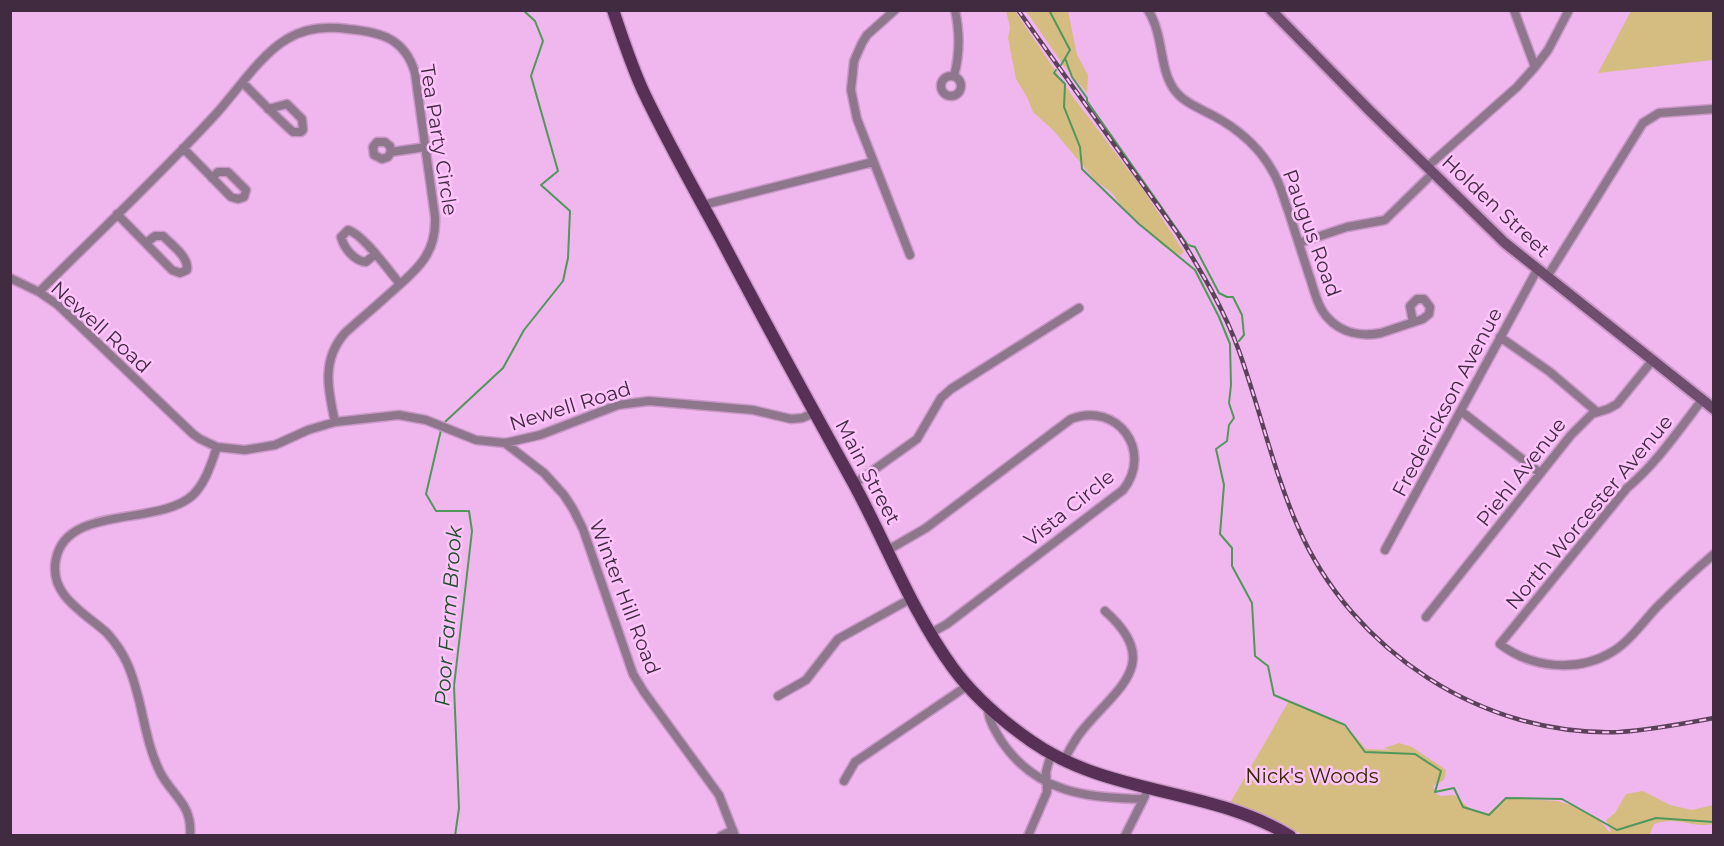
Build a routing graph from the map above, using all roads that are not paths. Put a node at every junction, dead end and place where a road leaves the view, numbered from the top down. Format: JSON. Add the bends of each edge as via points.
{"nodes":[{"id":1,"x":613,"y":10,"type":"edge"},
{"id":2,"x":895,"y":10,"type":"edge"},
{"id":3,"x":955,"y":10,"type":"edge"},
{"id":4,"x":1148,"y":10,"type":"edge"},
{"id":5,"x":1271,"y":10,"type":"edge"},
{"id":6,"x":1514,"y":10,"type":"edge"},
{"id":7,"x":1569,"y":10,"type":"edge"},
{"id":8,"x":1534,"y":68,"type":"junction"},
{"id":9,"x":954,"y":76,"type":"dead end"},
{"id":10,"x":243,"y":83,"type":"junction"},
{"id":11,"x":268,"y":109,"type":"dead end"},
{"id":12,"x":1713,"y":110,"type":"edge"},
{"id":13,"x":426,"y":147,"type":"junction"},
{"id":14,"x":183,"y":148,"type":"junction"},
{"id":15,"x":391,"y":152,"type":"dead end"},
{"id":16,"x":873,"y":162,"type":"junction"},
{"id":17,"x":1430,"y":170,"type":"junction"},
{"id":18,"x":212,"y":178,"type":"dead end"},
{"id":19,"x":703,"y":205,"type":"junction"},
{"id":20,"x":117,"y":214,"type":"junction"},
{"id":21,"x":146,"y":243,"type":"junction"},
{"id":22,"x":1299,"y":243,"type":"junction"},
{"id":23,"x":375,"y":254,"type":"dead end"},
{"id":24,"x":910,"y":255,"type":"dead end"},
{"id":25,"x":1537,"y":270,"type":"junction"},
{"id":26,"x":10,"y":278,"type":"edge"},
{"id":27,"x":1547,"y":278,"type":"junction"},
{"id":28,"x":400,"y":284,"type":"junction"},
{"id":29,"x":39,"y":292,"type":"junction"},
{"id":30,"x":1079,"y":308,"type":"dead end"},
{"id":31,"x":1413,"y":322,"type":"dead end"},
{"id":32,"x":1500,"y":337,"type":"junction"},
{"id":33,"x":1652,"y":361,"type":"junction"},
{"id":34,"x":1702,"y":400,"type":"junction"},
{"id":35,"x":1713,"y":409,"type":"edge"},
{"id":36,"x":1461,"y":411,"type":"junction"},
{"id":37,"x":1598,"y":412,"type":"junction"},
{"id":38,"x":814,"y":413,"type":"junction"},
{"id":39,"x":335,"y":422,"type":"junction"},
{"id":40,"x":505,"y":443,"type":"junction"},
{"id":41,"x":217,"y":447,"type":"junction"},
{"id":42,"x":1540,"y":473,"type":"junction"},
{"id":43,"x":854,"y":484,"type":"junction"},
{"id":44,"x":888,"y":550,"type":"junction"},
{"id":45,"x":1385,"y":550,"type":"dead end"},
{"id":46,"x":1713,"y":554,"type":"edge"},
{"id":47,"x":912,"y":598,"type":"junction"},
{"id":48,"x":1105,"y":611,"type":"dead end"},
{"id":49,"x":1426,"y":617,"type":"dead end"},
{"id":50,"x":931,"y":633,"type":"junction"},
{"id":51,"x":967,"y":686,"type":"junction"},
{"id":52,"x":778,"y":696,"type":"dead end"},
{"id":53,"x":988,"y":708,"type":"junction"},
{"id":54,"x":1051,"y":754,"type":"junction"},
{"id":55,"x":1064,"y":760,"type":"junction"},
{"id":56,"x":844,"y":781,"type":"dead end"},
{"id":57,"x":1047,"y":782,"type":"junction"},
{"id":58,"x":1146,"y":794,"type":"junction"},
{"id":59,"x":734,"y":833,"type":"edge"},
{"id":60,"x":190,"y":836,"type":"edge"},
{"id":61,"x":721,"y":836,"type":"edge"},
{"id":62,"x":1028,"y":836,"type":"edge"},
{"id":63,"x":1125,"y":836,"type":"edge"},
{"id":64,"x":1290,"y":836,"type":"edge"}],
"edges":[{"from":1,"to":19,"type":"main road","name":"Main Street","via":[[644,94]]},
{"from":2,"to":16,"type":"street","via":[[867,35],[852,70],[852,99]]},
{"from":3,"to":9,"type":"street","via":[[959,47]]},
{"from":4,"to":22,"type":"street","name":"Paugus Road","via":[[1159,33],[1172,87],[1183,99],[1230,126],[1258,151],[1276,178]]},
{"from":5,"to":17,"type":"main road","name":"Holden Street"},
{"from":6,"to":8,"type":"street"},
{"from":7,"to":8,"type":"street"},
{"from":8,"to":17,"type":"street"},
{"from":10,"to":11,"type":"street"},
{"from":10,"to":13,"type":"street","name":"Tea Party Circle","via":[[274,48],[298,33],[332,27],[378,33],[398,45],[411,62]]},
{"from":10,"to":14,"type":"street","name":"Tea Party Circle"},
{"from":12,"to":27,"type":"street","via":[[1659,113],[1642,123]]},
{"from":13,"to":15,"type":"street"},
{"from":13,"to":28,"type":"street","name":"Tea Party Circle","via":[[435,236],[422,264]]},
{"from":14,"to":18,"type":"street"},
{"from":14,"to":20,"type":"street","name":"Tea Party Circle"},
{"from":16,"to":19,"type":"street"},
{"from":16,"to":24,"type":"street"},
{"from":17,"to":22,"type":"street","via":[[1385,220],[1347,227]]},
{"from":17,"to":25,"type":"main road","name":"Holden Street"},
{"from":19,"to":38,"type":"main road","name":"Main Street"},
{"from":20,"to":21,"type":"street"},
{"from":20,"to":29,"type":"street","name":"Tea Party Circle"},
{"from":21,"to":21,"type":"street","via":[[172,270],[187,270],[184,257],[163,236],[155,236]]},
{"from":22,"to":31,"type":"street","name":"Paugus Road","via":[[1318,302],[1334,324],[1365,335]]},
{"from":23,"to":28,"type":"street"},
{"from":25,"to":27,"type":"main road","name":"Holden Street"},
{"from":25,"to":32,"type":"street","name":"Frederickson Avenue"},
{"from":26,"to":29,"type":"street","name":"Newell Road"},
{"from":27,"to":33,"type":"main road","name":"Holden Street"},
{"from":28,"to":39,"type":"street","name":"Tea Party Circle","via":[[345,333],[333,352],[327,375]]},
{"from":29,"to":41,"type":"street","name":"Newell Road","via":[[58,305],[187,429]]},
{"from":30,"to":43,"type":"street","via":[[947,392],[916,439]]},
{"from":32,"to":36,"type":"street","name":"Frederickson Avenue"},
{"from":32,"to":37,"type":"street"},
{"from":33,"to":34,"type":"main road","name":"Holden Street"},
{"from":33,"to":37,"type":"street","name":"Piehl Avenue","via":[[1617,404]]},
{"from":34,"to":35,"type":"main road","name":"Holden Street"},
{"from":34,"to":46,"type":"street","name":"North Worcester Avenue","via":[[1500,644],[1521,658],[1542,664],[1575,665],[1600,658],[1624,642]]},
{"from":36,"to":42,"type":"street"},
{"from":36,"to":45,"type":"street","name":"Frederickson Avenue"},
{"from":37,"to":42,"type":"street","name":"Piehl Avenue","via":[[1581,423]]},
{"from":38,"to":40,"type":"street","name":"Newell Road","via":[[791,419],[753,410],[649,401],[606,409],[540,435]]},
{"from":38,"to":43,"type":"main road","name":"Main Street"},
{"from":39,"to":40,"type":"street","name":"Newell Road","via":[[413,416],[476,440]]},
{"from":39,"to":41,"type":"street","name":"Newell Road","via":[[266,447]]},
{"from":40,"to":59,"type":"street","name":"Winter Hill Road","via":[[540,469],[570,503],[583,529],[633,674],[716,790]]},
{"from":41,"to":60,"type":"street","via":[[207,475],[184,501],[169,508],[95,523],[71,533],[62,543],[55,568],[57,582],[67,599],[107,634],[123,654],[156,763],[188,811]]},
{"from":42,"to":49,"type":"street","name":"Piehl Avenue"},
{"from":43,"to":44,"type":"main road","name":"Main Street"},
{"from":44,"to":47,"type":"main road","name":"Main Street"},
{"from":44,"to":50,"type":"street","name":"Vista Circle","via":[[926,528],[1071,418],[1105,417],[1130,440],[1134,466],[1123,490]]},
{"from":47,"to":50,"type":"main road","name":"Main Street"},
{"from":47,"to":52,"type":"street","via":[[838,639],[806,680]]},
{"from":48,"to":55,"type":"street","via":[[1123,627],[1128,638],[1130,672],[1080,733]]},
{"from":50,"to":51,"type":"main road","name":"Main Street"},
{"from":51,"to":53,"type":"main road","name":"Main Street"},
{"from":51,"to":56,"type":"street","via":[[855,762]]},
{"from":53,"to":54,"type":"main road","name":"Main Street"},
{"from":53,"to":57,"type":"street","via":[[1005,746],[1023,766]]},
{"from":54,"to":55,"type":"main road","name":"Main Street"},
{"from":54,"to":57,"type":"street"},
{"from":55,"to":58,"type":"main road","name":"Main Street"},
{"from":57,"to":58,"type":"street","via":[[1077,794]]},
{"from":57,"to":62,"type":"street","via":[[1047,792]]},
{"from":58,"to":63,"type":"street"},
{"from":58,"to":64,"type":"main road","name":"Main Street","via":[[1226,808]]},
{"from":59,"to":61,"type":"street"}]}
